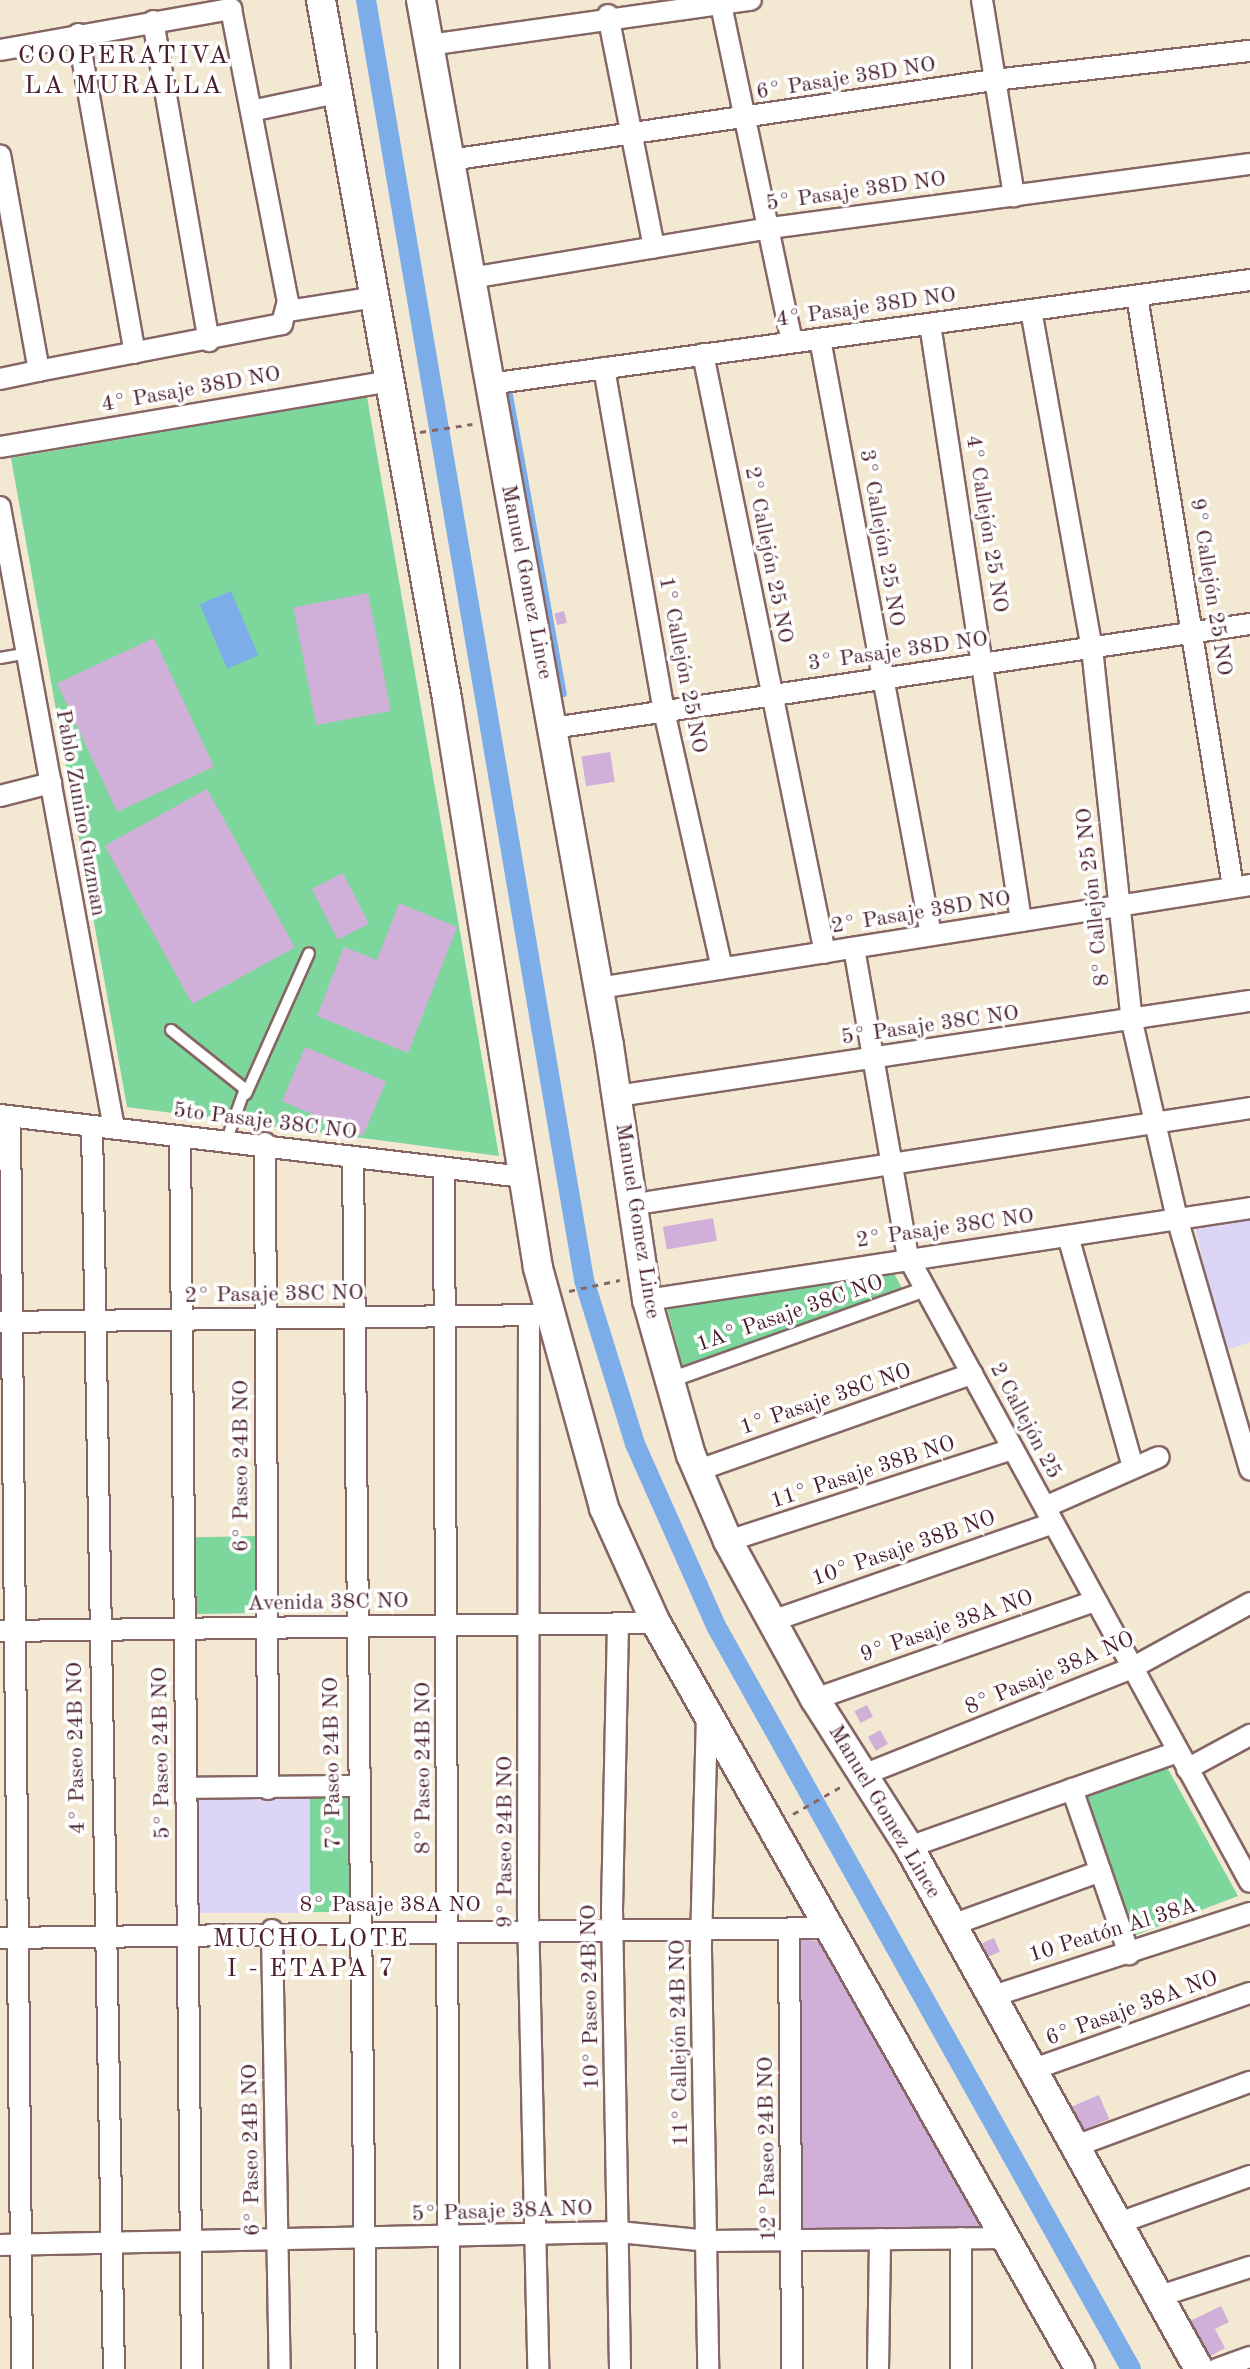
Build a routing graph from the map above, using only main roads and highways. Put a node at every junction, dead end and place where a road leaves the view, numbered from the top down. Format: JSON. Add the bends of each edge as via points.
{"nodes":[{"id":1,"x":321,"y":0,"type":"edge"},
{"id":2,"x":421,"y":0,"type":"edge"},
{"id":3,"x":1080,"y":2369,"type":"edge"},
{"id":4,"x":1199,"y":2369,"type":"edge"}],
"edges":[{"from":1,"to":3,"type":"main road","via":[[544,1308],[604,1508],[656,1623]]},
{"from":2,"to":4,"type":"main road","name":"Manuel Gomez Lince","via":[[599,988],[641,1289],[696,1471],[852,1780],[909,1847]]}]}
